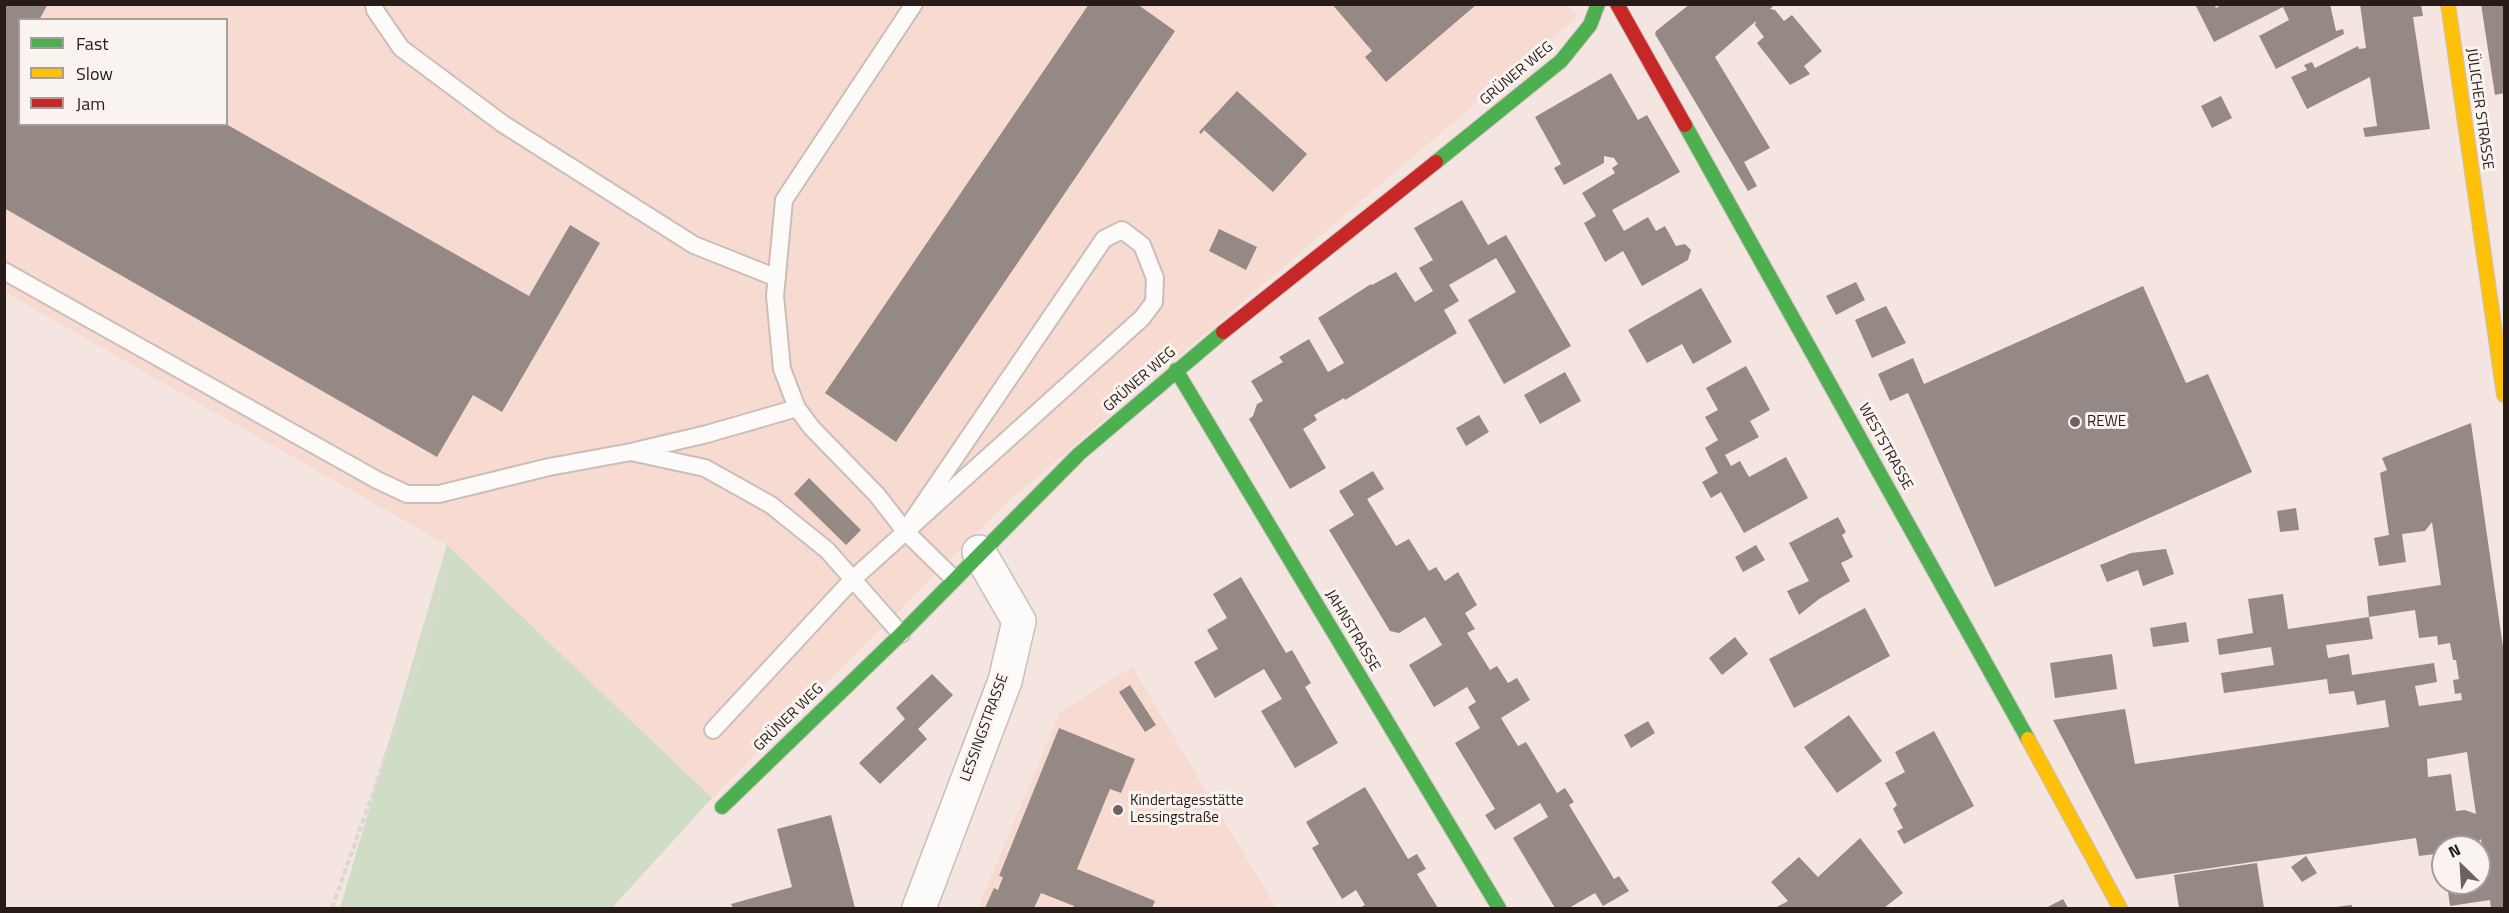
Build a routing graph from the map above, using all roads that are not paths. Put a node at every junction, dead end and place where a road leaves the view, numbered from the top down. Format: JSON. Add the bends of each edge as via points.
{"nodes":[{"id":1,"x":374,"y":4,"type":"edge"},
{"id":2,"x":914,"y":4,"type":"edge"},
{"id":3,"x":1598,"y":4,"type":"edge"},
{"id":4,"x":1617,"y":4,"type":"edge"},
{"id":5,"x":2448,"y":4,"type":"edge"},
{"id":6,"x":4,"y":271,"type":"edge"},
{"id":7,"x":777,"y":278,"type":"junction"},
{"id":8,"x":1176,"y":370,"type":"junction"},
{"id":9,"x":2505,"y":395,"type":"edge"},
{"id":10,"x":796,"y":408,"type":"junction"},
{"id":11,"x":631,"y":452,"type":"junction"},
{"id":12,"x":905,"y":531,"type":"junction"},
{"id":13,"x":979,"y":552,"type":"junction"},
{"id":14,"x":953,"y":578,"type":"junction"},
{"id":15,"x":853,"y":579,"type":"junction"},
{"id":16,"x":901,"y":634,"type":"junction"},
{"id":17,"x":712,"y":730,"type":"dead end"},
{"id":18,"x":722,"y":807,"type":"dead end"},
{"id":19,"x":919,"y":909,"type":"edge"},
{"id":20,"x":1499,"y":909,"type":"edge"},
{"id":21,"x":2120,"y":909,"type":"edge"}],
"edges":[{"from":1,"to":7,"type":"lane","via":[[400,48],[503,124],[694,245]]},
{"from":2,"to":7,"type":"lane","via":[[784,200]]},
{"from":3,"to":8,"type":"street","name":"GRÜNER WEG","via":[[1590,26],[1561,62]]},
{"from":4,"to":21,"type":"street","name":"WESTSTRASSE","via":[[1974,640]]},
{"from":5,"to":9,"type":"street","name":"JÜLICHER STRASSE"},
{"from":6,"to":11,"type":"lane","via":[[407,494],[439,495],[549,467]]},
{"from":7,"to":10,"type":"lane","via":[[782,369]]},
{"from":8,"to":13,"type":"street","name":"GRÜNER WEG","via":[[1079,454]]},
{"from":8,"to":20,"type":"street","name":"JAHNSTRASSE"},
{"from":10,"to":11,"type":"lane"},
{"from":10,"to":12,"type":"lane"},
{"from":11,"to":15,"type":"lane","via":[[705,468],[771,505],[827,550]]},
{"from":12,"to":12,"type":"lane","via":[[1142,318],[1154,302],[1155,278],[1142,245],[1122,230],[1104,239]]},
{"from":12,"to":14,"type":"lane"},
{"from":12,"to":15,"type":"lane"},
{"from":13,"to":14,"type":"street","name":"GRÜNER WEG"},
{"from":13,"to":19,"type":"street","name":"LESSINGSTRASSE","via":[[1019,621],[1005,681]]},
{"from":14,"to":16,"type":"street","name":"GRÜNER WEG"},
{"from":15,"to":16,"type":"lane"},
{"from":15,"to":17,"type":"lane"},
{"from":16,"to":18,"type":"street","name":"GRÜNER WEG"}]}
